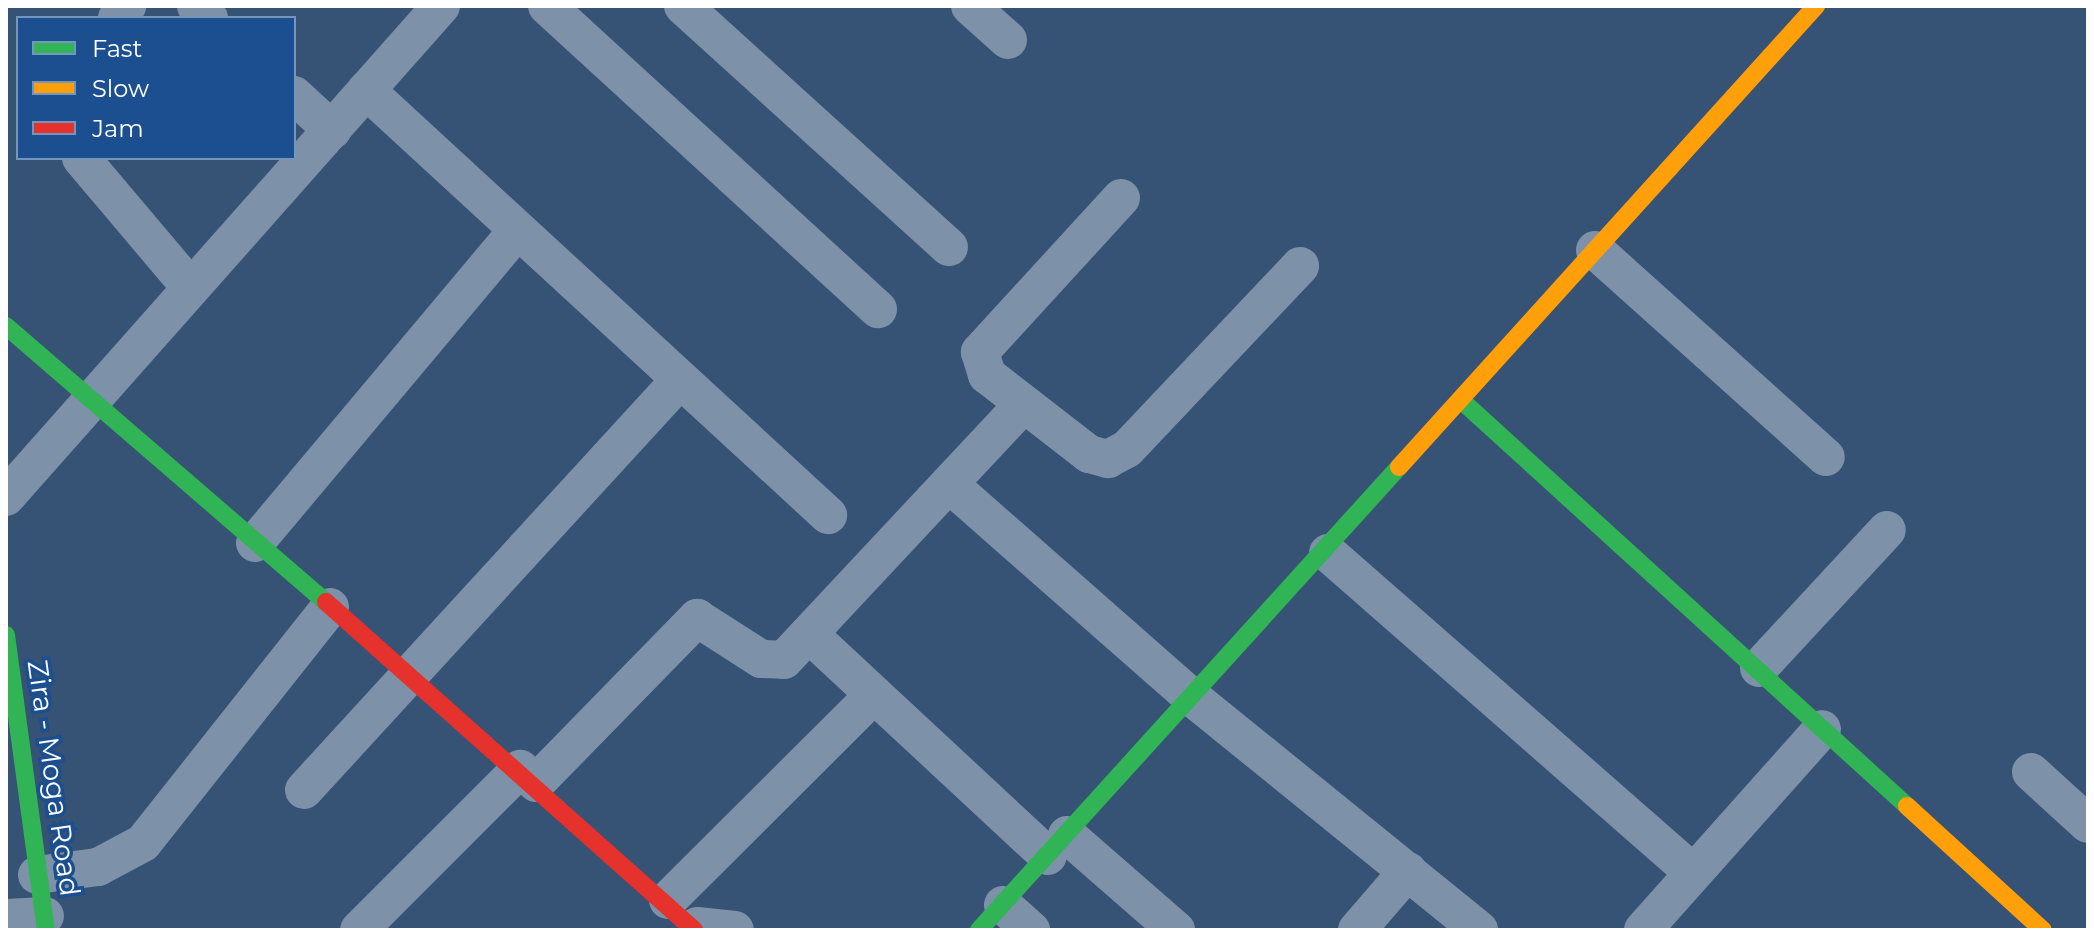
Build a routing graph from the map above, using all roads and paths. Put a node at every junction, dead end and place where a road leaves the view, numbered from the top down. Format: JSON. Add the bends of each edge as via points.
{"nodes":[{"id":1,"x":441,"y":6,"type":"edge"},
{"id":2,"x":547,"y":6,"type":"edge"},
{"id":3,"x":683,"y":6,"type":"edge"},
{"id":4,"x":970,"y":6,"type":"edge"},
{"id":5,"x":1816,"y":6,"type":"edge"},
{"id":6,"x":1008,"y":40,"type":"dead end"},
{"id":7,"x":366,"y":90,"type":"junction"},
{"id":8,"x":296,"y":97,"type":"edge"},
{"id":9,"x":332,"y":130,"type":"junction"},
{"id":10,"x":83,"y":160,"type":"edge"},
{"id":11,"x":1121,"y":198,"type":"dead end"},
{"id":12,"x":514,"y":234,"type":"junction"},
{"id":13,"x":949,"y":247,"type":"dead end"},
{"id":14,"x":1595,"y":250,"type":"junction"},
{"id":15,"x":1300,"y":266,"type":"dead end"},
{"id":16,"x":191,"y":288,"type":"junction"},
{"id":17,"x":878,"y":309,"type":"dead end"},
{"id":18,"x":6,"y":326,"type":"edge"},
{"id":19,"x":678,"y":382,"type":"junction"},
{"id":20,"x":92,"y":400,"type":"junction"},
{"id":21,"x":1461,"y":400,"type":"junction"},
{"id":22,"x":1023,"y":405,"type":"junction"},
{"id":23,"x":1826,"y":457,"type":"dead end"},
{"id":24,"x":949,"y":484,"type":"junction"},
{"id":25,"x":6,"y":497,"type":"edge"},
{"id":26,"x":828,"y":515,"type":"dead end"},
{"id":27,"x":1887,"y":530,"type":"dead end"},
{"id":28,"x":255,"y":543,"type":"junction"},
{"id":29,"x":1328,"y":553,"type":"junction"},
{"id":30,"x":330,"y":607,"type":"junction"},
{"id":31,"x":809,"y":634,"type":"junction"},
{"id":32,"x":6,"y":635,"type":"edge"},
{"id":33,"x":1759,"y":668,"type":"junction"},
{"id":34,"x":410,"y":677,"type":"junction"},
{"id":35,"x":874,"y":695,"type":"junction"},
{"id":36,"x":1194,"y":699,"type":"junction"},
{"id":37,"x":1822,"y":729,"type":"junction"},
{"id":38,"x":2031,"y":772,"type":"dead end"},
{"id":39,"x":528,"y":776,"type":"junction"},
{"id":40,"x":304,"y":790,"type":"dead end"},
{"id":41,"x":2088,"y":824,"type":"edge"},
{"id":42,"x":1057,"y":846,"type":"junction"},
{"id":43,"x":1408,"y":871,"type":"junction"},
{"id":44,"x":1693,"y":872,"type":"junction"},
{"id":45,"x":37,"y":875,"type":"junction"},
{"id":46,"x":668,"y":900,"type":"junction"},
{"id":47,"x":991,"y":917,"type":"edge"},
{"id":48,"x":6,"y":918,"type":"edge"},
{"id":49,"x":45,"y":923,"type":"edge"},
{"id":50,"x":695,"y":928,"type":"edge"},
{"id":51,"x":359,"y":930,"type":"edge"},
{"id":52,"x":735,"y":930,"type":"edge"},
{"id":53,"x":1031,"y":930,"type":"edge"},
{"id":54,"x":1176,"y":930,"type":"edge"},
{"id":55,"x":1357,"y":930,"type":"edge"},
{"id":56,"x":1479,"y":930,"type":"edge"},
{"id":57,"x":1643,"y":930,"type":"edge"},
{"id":58,"x":2043,"y":930,"type":"edge"}],
"edges":[{"from":1,"to":7,"type":"street"},
{"from":2,"to":17,"type":"street"},
{"from":3,"to":13,"type":"street"},
{"from":4,"to":6,"type":"street"},
{"from":5,"to":14,"type":"street"},
{"from":7,"to":9,"type":"street"},
{"from":7,"to":12,"type":"street"},
{"from":8,"to":9,"type":"street"},
{"from":9,"to":16,"type":"street"},
{"from":10,"to":16,"type":"street"},
{"from":11,"to":22,"type":"street","via":[[980,352],[987,375]]},
{"from":12,"to":19,"type":"street"},
{"from":12,"to":28,"type":"street"},
{"from":14,"to":21,"type":"street"},
{"from":14,"to":23,"type":"street"},
{"from":15,"to":22,"type":"street","via":[[1127,449],[1108,459],[1089,454]]},
{"from":16,"to":20,"type":"street"},
{"from":18,"to":20,"type":"street"},
{"from":19,"to":26,"type":"street"},
{"from":19,"to":34,"type":"street"},
{"from":20,"to":25,"type":"street"},
{"from":20,"to":28,"type":"street"},
{"from":21,"to":29,"type":"street"},
{"from":21,"to":33,"type":"street"},
{"from":22,"to":24,"type":"street"},
{"from":24,"to":31,"type":"street"},
{"from":24,"to":36,"type":"street"},
{"from":27,"to":33,"type":"street"},
{"from":28,"to":30,"type":"street"},
{"from":29,"to":36,"type":"street"},
{"from":29,"to":44,"type":"street"},
{"from":30,"to":34,"type":"street"},
{"from":30,"to":45,"type":"street","via":[[143,843],[98,867]]},
{"from":31,"to":35,"type":"street"},
{"from":31,"to":39,"type":"street","via":[[773,664],[713,622],[685,624]]},
{"from":32,"to":45,"type":"street","name":"Zira - Moga Road"},
{"from":33,"to":37,"type":"street"},
{"from":34,"to":39,"type":"street"},
{"from":34,"to":40,"type":"street"},
{"from":35,"to":42,"type":"street"},
{"from":35,"to":46,"type":"street"},
{"from":36,"to":42,"type":"street"},
{"from":36,"to":43,"type":"street"},
{"from":37,"to":44,"type":"street"},
{"from":37,"to":58,"type":"street"},
{"from":38,"to":41,"type":"street"},
{"from":39,"to":46,"type":"street"},
{"from":39,"to":51,"type":"street"},
{"from":42,"to":47,"type":"street"},
{"from":42,"to":54,"type":"street"},
{"from":43,"to":55,"type":"street"},
{"from":43,"to":56,"type":"street"},
{"from":44,"to":57,"type":"street"},
{"from":45,"to":49,"type":"street","name":"Zira - Moga Road"},
{"from":46,"to":50,"type":"street"},
{"from":47,"to":53,"type":"street"},
{"from":48,"to":49,"type":"street"},
{"from":50,"to":52,"type":"street"}]}
